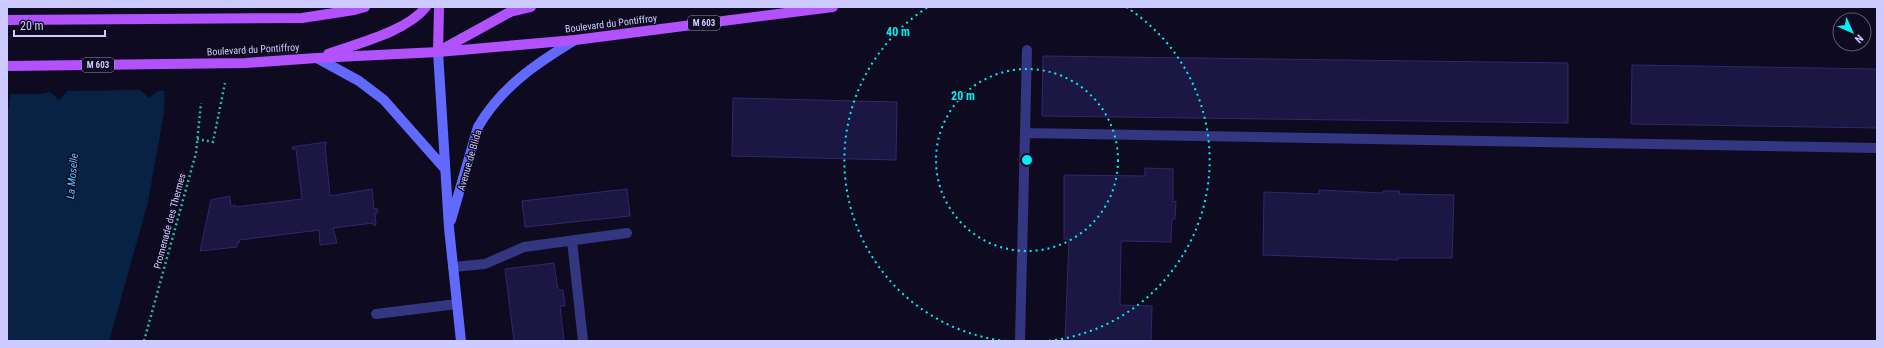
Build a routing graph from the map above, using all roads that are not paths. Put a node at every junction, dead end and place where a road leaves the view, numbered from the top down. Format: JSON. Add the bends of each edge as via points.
{"nodes":[{"id":1,"x":365,"y":7,"type":"edge"},
{"id":2,"x":426,"y":7,"type":"edge"},
{"id":3,"x":439,"y":7,"type":"edge"},
{"id":4,"x":531,"y":7,"type":"edge"},
{"id":5,"x":833,"y":7,"type":"edge"},
{"id":6,"x":7,"y":20,"type":"edge"},
{"id":7,"x":575,"y":40,"type":"junction"},
{"id":8,"x":1027,"y":50,"type":"dead end"},
{"id":9,"x":438,"y":52,"type":"junction"},
{"id":10,"x":317,"y":58,"type":"junction"},
{"id":11,"x":7,"y":66,"type":"edge"},
{"id":12,"x":1025,"y":133,"type":"junction"},
{"id":13,"x":1877,"y":148,"type":"edge"},
{"id":14,"x":445,"y":169,"type":"junction"},
{"id":15,"x":449,"y":228,"type":"junction"},
{"id":16,"x":627,"y":233,"type":"dead end"},
{"id":17,"x":572,"y":241,"type":"junction"},
{"id":18,"x":453,"y":267,"type":"junction"},
{"id":19,"x":457,"y":304,"type":"junction"},
{"id":20,"x":376,"y":314,"type":"dead end"},
{"id":21,"x":461,"y":341,"type":"edge"},
{"id":22,"x":583,"y":341,"type":"edge"},
{"id":23,"x":1020,"y":341,"type":"edge"}],
"edges":[{"from":1,"to":6,"type":"main road","via":[[302,18]]},
{"from":2,"to":10,"type":"main road","name":"Boulevard du Pontiffroy","number":"M 603","via":[[419,16],[397,28]]},
{"from":3,"to":9,"type":"main road"},
{"from":4,"to":9,"type":"main road","name":"Boulevard du Pontiffroy","number":"M 603","via":[[510,12]]},
{"from":5,"to":7,"type":"main road","name":"Boulevard du Pontiffroy","number":"M 603"},
{"from":7,"to":9,"type":"main road","name":"Boulevard du Pontiffroy","number":"M 603"},
{"from":7,"to":15,"type":"main road","name":"Avenue de Blida","via":[[536,64],[494,103],[485,116],[478,127]]},
{"from":8,"to":12,"type":"lane"},
{"from":9,"to":10,"type":"main road","name":"Boulevard du Pontiffroy","number":"M 603"},
{"from":9,"to":14,"type":"main road","name":"Avenue de Blida"},
{"from":10,"to":11,"type":"main road","name":"Boulevard du Pontiffroy","number":"M 603","via":[[190,65]]},
{"from":10,"to":14,"type":"main road","name":"Avenue de Blida","via":[[359,80],[384,100]]},
{"from":12,"to":13,"type":"lane"},
{"from":12,"to":23,"type":"lane"},
{"from":14,"to":15,"type":"main road","name":"Avenue de Blida"},
{"from":15,"to":18,"type":"main road","name":"Avenue de Blida"},
{"from":16,"to":17,"type":"lane"},
{"from":17,"to":18,"type":"lane","via":[[524,247],[485,264]]},
{"from":17,"to":22,"type":"lane"},
{"from":18,"to":19,"type":"main road","name":"Avenue de Blida"},
{"from":19,"to":20,"type":"lane"},
{"from":19,"to":21,"type":"main road","name":"Avenue de Blida"}]}
